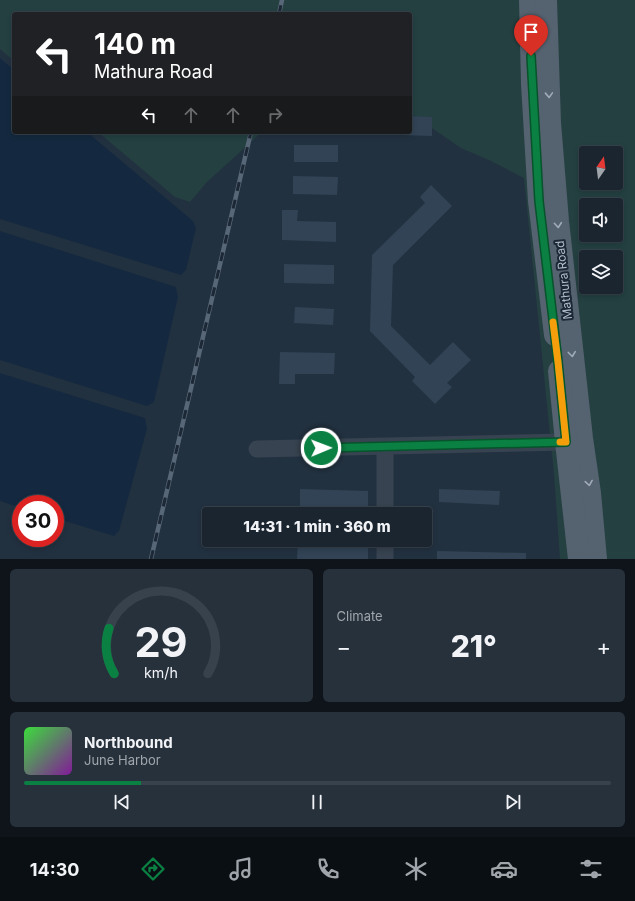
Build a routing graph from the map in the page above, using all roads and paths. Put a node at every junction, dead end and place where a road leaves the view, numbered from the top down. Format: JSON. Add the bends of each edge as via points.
{"nodes":[{"id":1,"x":530,"y":0,"type":"edge"},
{"id":2,"x":546,"y":0,"type":"edge"},
{"id":3,"x":566,"y":442,"type":"junction"},
{"id":4,"x":385,"y":447,"type":"junction"},
{"id":5,"x":257,"y":449,"type":"dead end"},
{"id":6,"x":385,"y":507,"type":"edge"},
{"id":7,"x":385,"y":547,"type":"edge"},
{"id":8,"x":385,"y":559,"type":"edge"},
{"id":9,"x":579,"y":559,"type":"edge"},
{"id":10,"x":596,"y":559,"type":"edge"}],
"edges":[{"from":1,"to":3,"type":"main road","name":"Mathura Road","via":[[539,201]]},
{"from":2,"to":10,"type":"main road","name":"Mathura Road","one_way":true,"via":[[550,123],[558,220]]},
{"from":3,"to":4,"type":"street"},
{"from":3,"to":9,"type":"main road","name":"Mathura Road"},
{"from":4,"to":5,"type":"street"},
{"from":4,"to":6,"type":"street"},
{"from":7,"to":8,"type":"street"}]}
